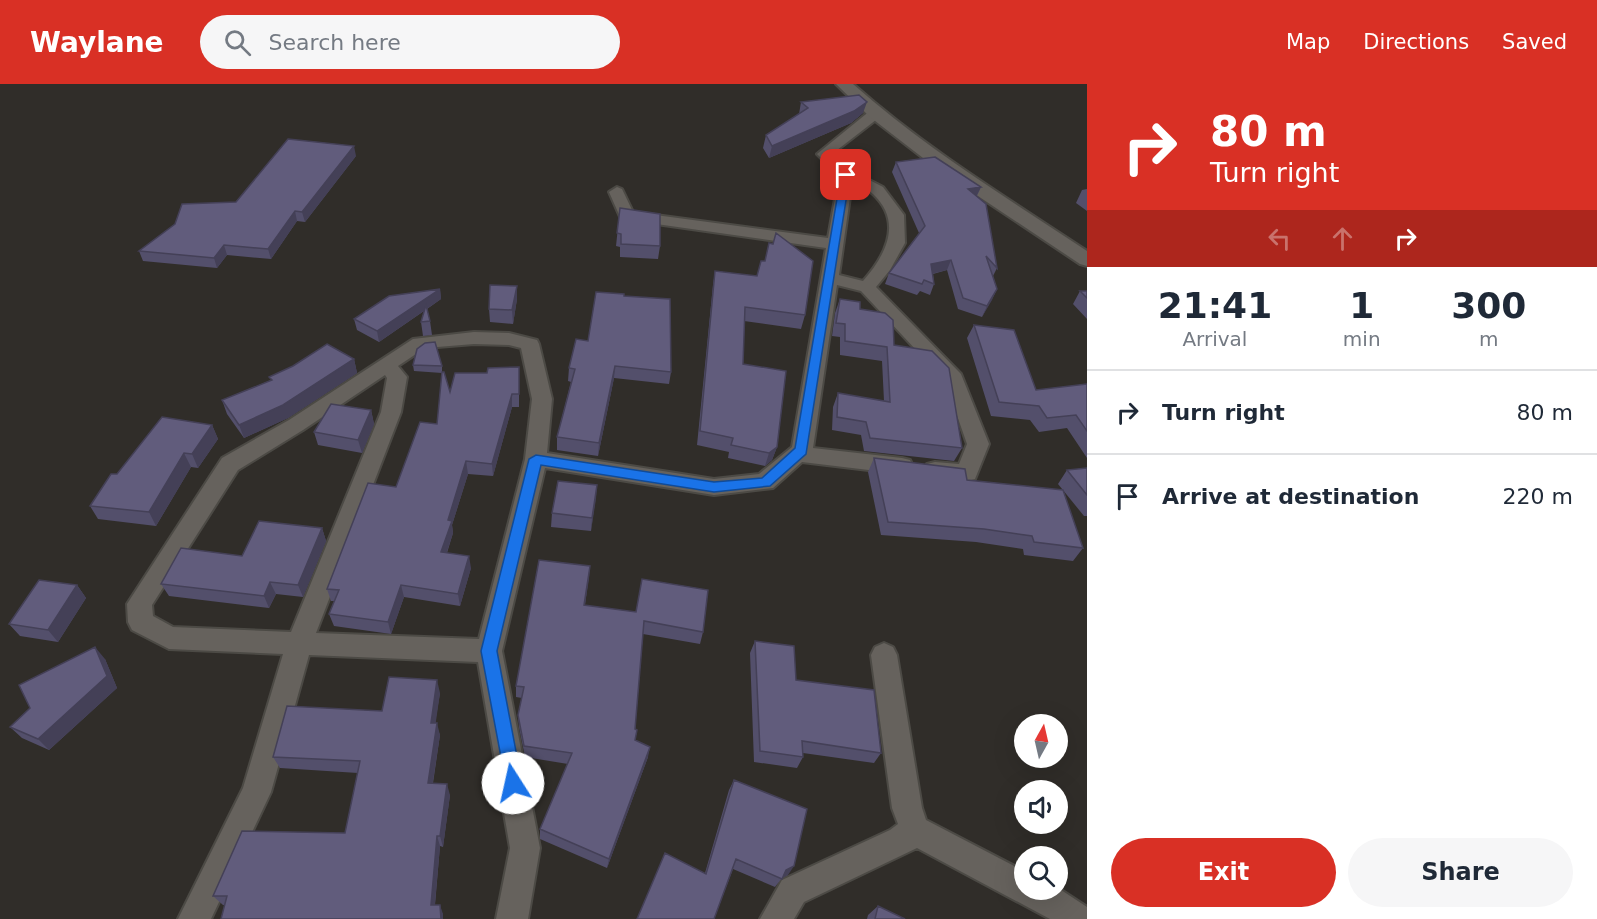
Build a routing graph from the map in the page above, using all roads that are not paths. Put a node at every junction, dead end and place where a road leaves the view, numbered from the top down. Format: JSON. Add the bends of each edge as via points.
{"nodes":[{"id":1,"x":844,"y":84,"type":"edge"},
{"id":2,"x":876,"y":113,"type":"junction"},
{"id":3,"x":843,"y":172,"type":"junction"},
{"id":4,"x":616,"y":192,"type":"dead end"},
{"id":5,"x":835,"y":244,"type":"junction"},
{"id":6,"x":1087,"y":260,"type":"edge"},
{"id":7,"x":830,"y":278,"type":"junction"},
{"id":8,"x":867,"y":287,"type":"junction"},
{"id":9,"x":387,"y":365,"type":"junction"},
{"id":10,"x":797,"y":454,"type":"junction"},
{"id":11,"x":536,"y":459,"type":"junction"},
{"id":12,"x":299,"y":644,"type":"junction"},
{"id":13,"x":489,"y":651,"type":"junction"},
{"id":14,"x":884,"y":655,"type":"dead end"},
{"id":15,"x":915,"y":830,"type":"junction"},
{"id":16,"x":1014,"y":883,"type":"edge"},
{"id":17,"x":1047,"y":900,"type":"edge"},
{"id":18,"x":194,"y":919,"type":"edge"},
{"id":19,"x":512,"y":919,"type":"edge"},
{"id":20,"x":776,"y":919,"type":"edge"},
{"id":21,"x":1076,"y":919,"type":"edge"}],
"edges":[{"from":1,"to":2,"type":"street"},
{"from":2,"to":3,"type":"street","via":[[824,154]]},
{"from":2,"to":6,"type":"street","via":[[942,164]]},
{"from":3,"to":5,"type":"street","via":[[846,175]]},
{"from":3,"to":8,"type":"street","via":[[878,190],[896,215],[897,243]]},
{"from":4,"to":5,"type":"street","via":[[627,216]]},
{"from":5,"to":7,"type":"street"},
{"from":7,"to":8,"type":"street"},
{"from":7,"to":10,"type":"street","via":[[801,450]]},
{"from":8,"to":10,"type":"street","via":[[954,380],[978,444],[967,473]]},
{"from":9,"to":11,"type":"street","via":[[420,343],[474,338],[530,344],[542,399]]},
{"from":9,"to":12,"type":"street","via":[[397,377],[391,412]]},
{"from":9,"to":12,"type":"street","via":[[230,464],[139,604],[141,622],[169,638]]},
{"from":10,"to":11,"type":"street","via":[[765,482],[714,487]]},
{"from":11,"to":13,"type":"street"},
{"from":12,"to":13,"type":"street"},
{"from":12,"to":18,"type":"street","via":[[256,792]]},
{"from":13,"to":19,"type":"street","via":[[525,848]]},
{"from":14,"to":15,"type":"street","via":[[907,808]]},
{"from":15,"to":16,"type":"street"},
{"from":15,"to":20,"type":"street","via":[[901,841],[793,891]]},
{"from":17,"to":21,"type":"street"}]}
